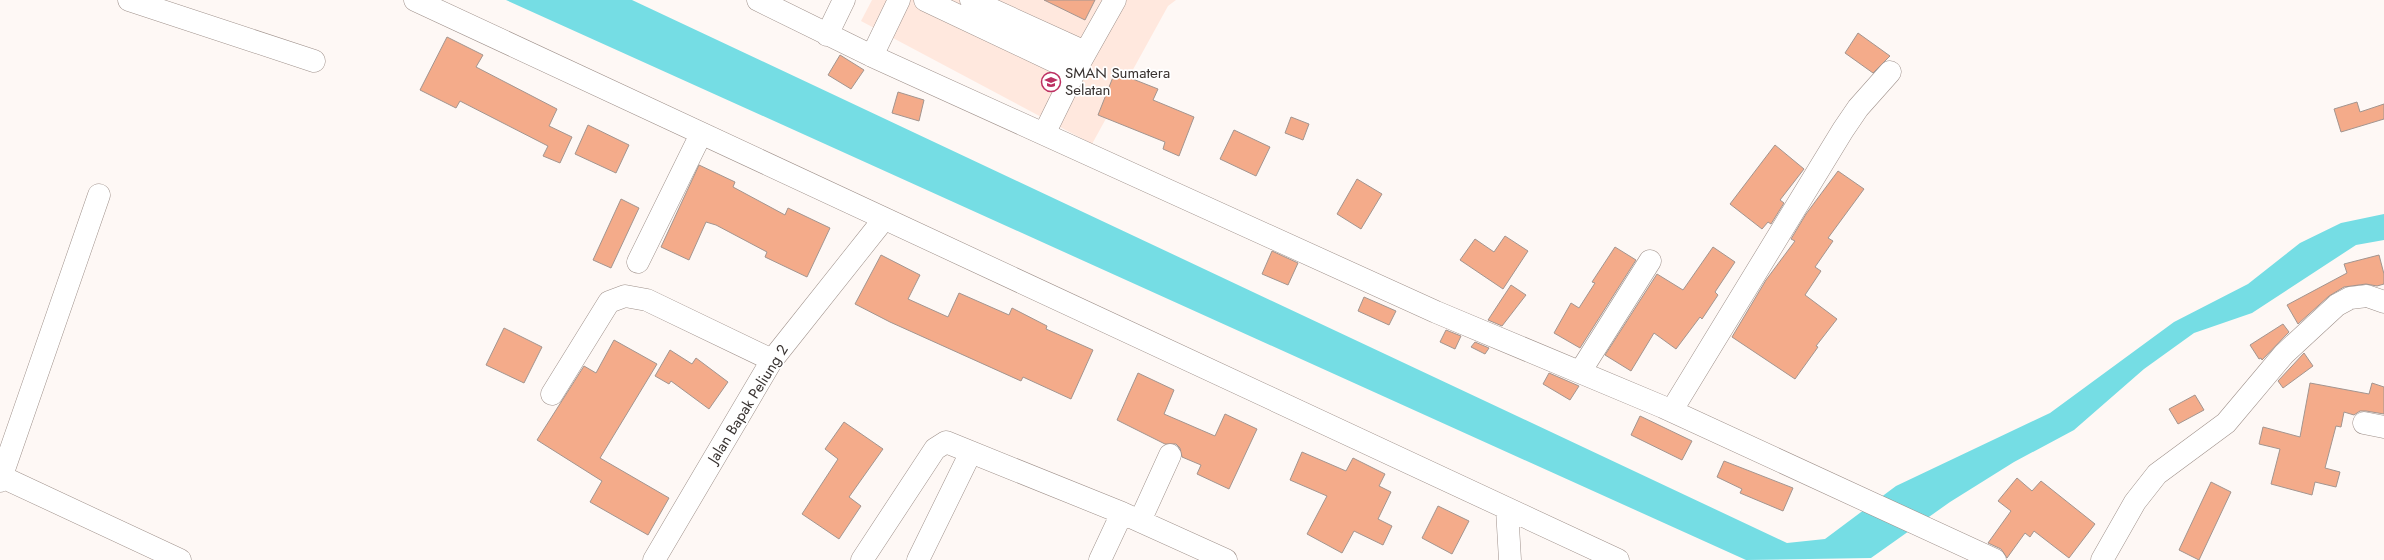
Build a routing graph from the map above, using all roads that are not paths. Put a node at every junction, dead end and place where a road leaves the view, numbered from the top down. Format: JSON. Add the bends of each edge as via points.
{"nodes":[{"id":1,"x":129,"y":0,"type":"edge"},
{"id":2,"x":415,"y":0,"type":"edge"},
{"id":3,"x":758,"y":0,"type":"edge"},
{"id":4,"x":844,"y":0,"type":"edge"},
{"id":5,"x":899,"y":0,"type":"edge"},
{"id":6,"x":925,"y":0,"type":"edge"},
{"id":7,"x":971,"y":0,"type":"edge"},
{"id":8,"x":1115,"y":0,"type":"edge"},
{"id":9,"x":827,"y":35,"type":"junction"},
{"id":10,"x":1085,"y":52,"type":"junction"},
{"id":11,"x":872,"y":56,"type":"junction"},
{"id":12,"x":314,"y":61,"type":"dead end"},
{"id":13,"x":1075,"y":71,"type":"junction"},
{"id":14,"x":1890,"y":72,"type":"dead end"},
{"id":15,"x":701,"y":134,"type":"junction"},
{"id":16,"x":1044,"y":134,"type":"junction"},
{"id":17,"x":99,"y":196,"type":"dead end"},
{"id":18,"x":884,"y":219,"type":"junction"},
{"id":19,"x":1650,"y":261,"type":"dead end"},
{"id":20,"x":638,"y":262,"type":"dead end"},
{"id":21,"x":2384,"y":302,"type":"edge"},
{"id":22,"x":772,"y":360,"type":"junction"},
{"id":23,"x":1580,"y":372,"type":"junction"},
{"id":24,"x":552,"y":394,"type":"dead end"},
{"id":25,"x":1672,"y":410,"type":"junction"},
{"id":26,"x":971,"y":452,"type":"junction"},
{"id":27,"x":1170,"y":456,"type":"dead end"},
{"id":28,"x":0,"y":478,"type":"edge"},
{"id":29,"x":1507,"y":509,"type":"junction"},
{"id":30,"x":1131,"y":517,"type":"junction"},
{"id":31,"x":180,"y":560,"type":"edge"},
{"id":32,"x":654,"y":560,"type":"edge"},
{"id":33,"x":862,"y":560,"type":"edge"},
{"id":34,"x":918,"y":560,"type":"edge"},
{"id":35,"x":1100,"y":560,"type":"edge"},
{"id":36,"x":1226,"y":560,"type":"edge"},
{"id":37,"x":1510,"y":560,"type":"edge"},
{"id":38,"x":1618,"y":560,"type":"edge"},
{"id":39,"x":1995,"y":560,"type":"edge"},
{"id":40,"x":2102,"y":560,"type":"edge"}],
"edges":[{"from":1,"to":12,"type":"street"},
{"from":2,"to":15,"type":"street"},
{"from":3,"to":9,"type":"street"},
{"from":4,"to":9,"type":"street"},
{"from":5,"to":11,"type":"street"},
{"from":6,"to":13,"type":"street"},
{"from":7,"to":10,"type":"street"},
{"from":8,"to":10,"type":"street"},
{"from":9,"to":11,"type":"street"},
{"from":10,"to":13,"type":"street"},
{"from":11,"to":16,"type":"street"},
{"from":13,"to":16,"type":"street"},
{"from":14,"to":25,"type":"street","via":[[1858,108],[1843,130]]},
{"from":15,"to":18,"type":"street"},
{"from":15,"to":20,"type":"street"},
{"from":16,"to":23,"type":"street","via":[[1436,312]]},
{"from":17,"to":28,"type":"street"},
{"from":18,"to":22,"type":"street","name":"Jalan Bapak Peliung 2"},
{"from":18,"to":29,"type":"street"},
{"from":19,"to":23,"type":"street"},
{"from":21,"to":40,"type":"street","via":[[2366,296],[2350,298],[2337,305],[2284,354],[2226,423],[2157,474],[2135,502]]},
{"from":22,"to":24,"type":"street","via":[[647,300],[626,296],[609,302]]},
{"from":22,"to":32,"type":"street","name":"Jalan Bapak Peliung 2"},
{"from":23,"to":25,"type":"street"},
{"from":25,"to":39,"type":"street"},
{"from":26,"to":30,"type":"street"},
{"from":26,"to":33,"type":"street","via":[[946,442],[934,448]]},
{"from":26,"to":34,"type":"street"},
{"from":27,"to":30,"type":"street"},
{"from":28,"to":31,"type":"street"},
{"from":29,"to":37,"type":"street"},
{"from":29,"to":38,"type":"street"},
{"from":30,"to":35,"type":"street"},
{"from":30,"to":36,"type":"street"}]}
